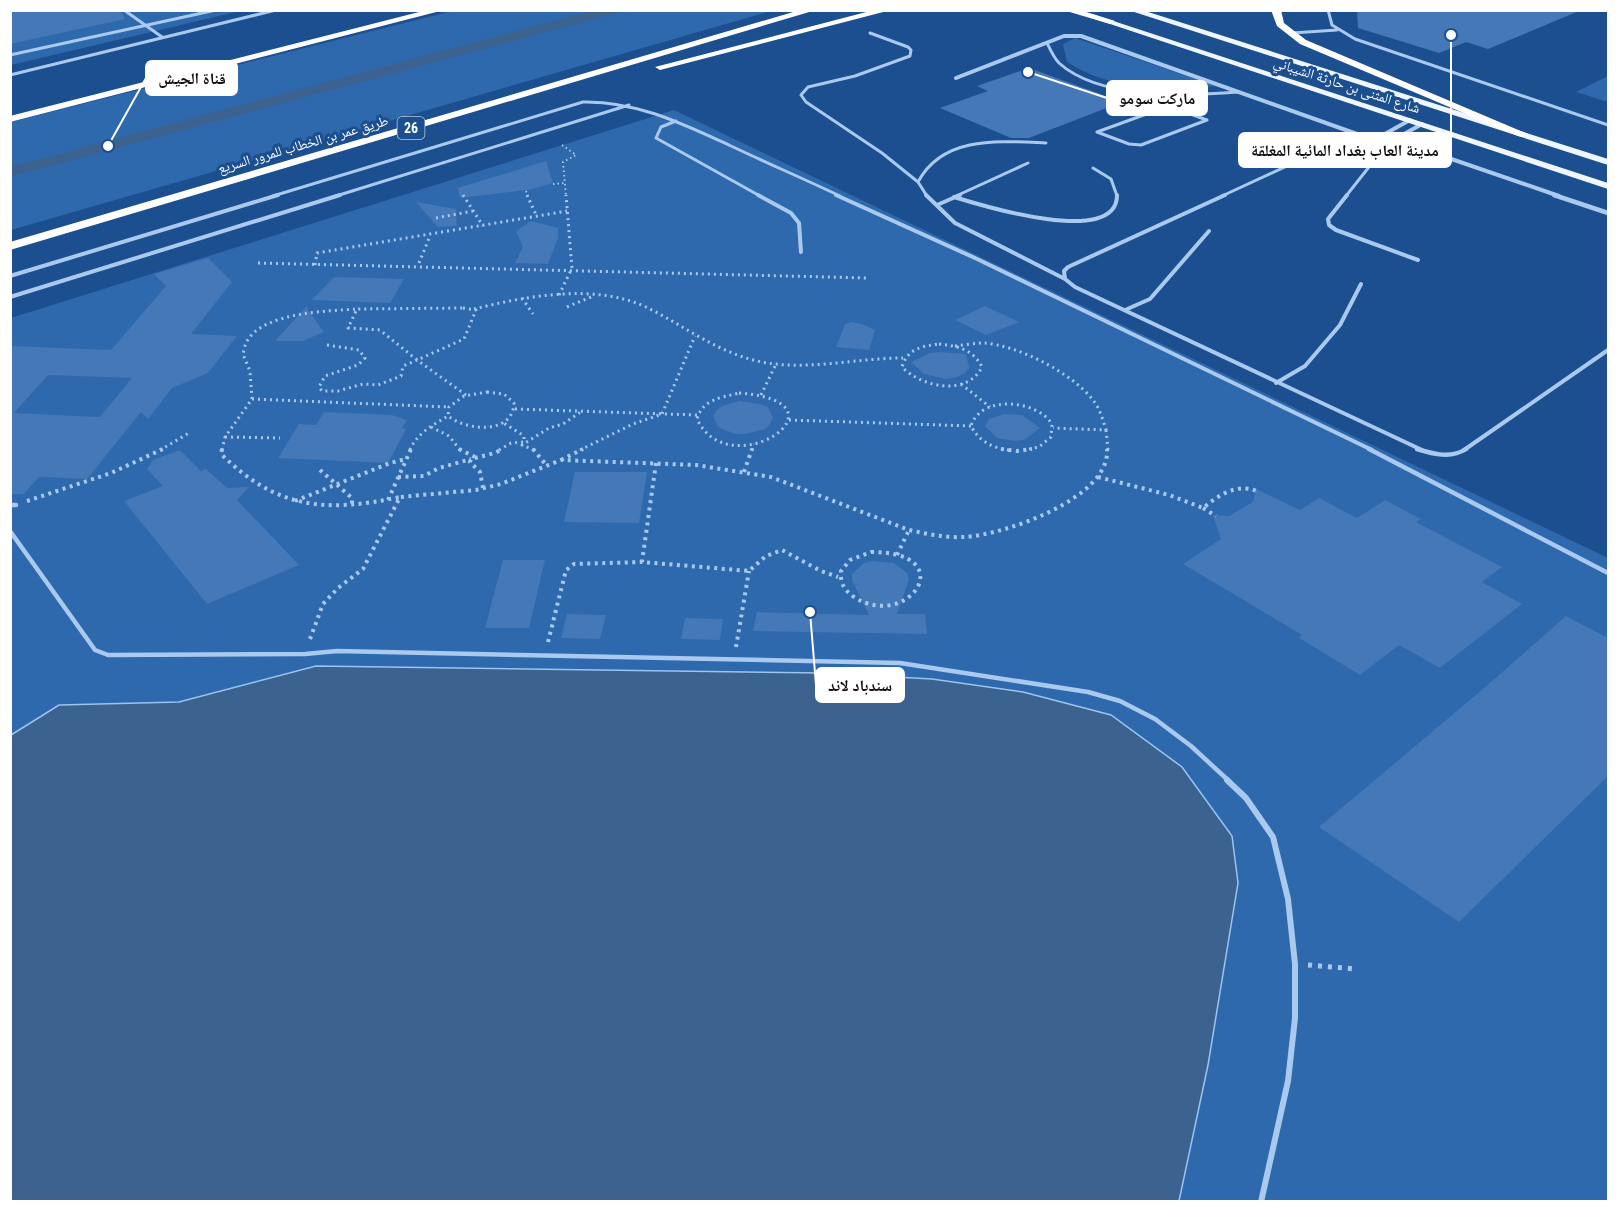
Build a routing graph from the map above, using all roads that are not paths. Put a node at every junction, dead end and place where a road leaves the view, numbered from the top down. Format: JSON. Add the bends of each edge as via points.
{"nodes":[{"id":1,"x":124,"y":10,"type":"edge"},
{"id":2,"x":216,"y":10,"type":"edge"},
{"id":3,"x":276,"y":10,"type":"edge"},
{"id":4,"x":426,"y":10,"type":"edge"},
{"id":5,"x":440,"y":10,"type":"edge"},
{"id":6,"x":812,"y":10,"type":"edge"},
{"id":7,"x":887,"y":10,"type":"edge"},
{"id":8,"x":1067,"y":10,"type":"edge"},
{"id":9,"x":1078,"y":10,"type":"edge"},
{"id":10,"x":1132,"y":10,"type":"edge"},
{"id":11,"x":1276,"y":10,"type":"edge"},
{"id":12,"x":1328,"y":10,"type":"edge"},
{"id":13,"x":414,"y":17,"type":"junction"},
{"id":14,"x":1110,"y":21,"type":"junction"},
{"id":15,"x":147,"y":27,"type":"junction"},
{"id":16,"x":1337,"y":30,"type":"junction"},
{"id":17,"x":870,"y":33,"type":"dead end"},
{"id":18,"x":1291,"y":33,"type":"junction"},
{"id":19,"x":162,"y":37,"type":"junction"},
{"id":20,"x":1047,"y":43,"type":"junction"},
{"id":21,"x":10,"y":55,"type":"edge"},
{"id":22,"x":10,"y":75,"type":"edge"},
{"id":23,"x":956,"y":78,"type":"dead end"},
{"id":24,"x":1239,"y":92,"type":"junction"},
{"id":25,"x":1198,"y":95,"type":"junction"},
{"id":26,"x":631,"y":105,"type":"junction"},
{"id":27,"x":1168,"y":106,"type":"junction"},
{"id":28,"x":465,"y":112,"type":"junction"},
{"id":29,"x":10,"y":119,"type":"edge"},
{"id":30,"x":1410,"y":120,"type":"junction"},
{"id":31,"x":676,"y":121,"type":"junction"},
{"id":32,"x":1422,"y":124,"type":"junction"},
{"id":33,"x":1608,"y":124,"type":"edge"},
{"id":34,"x":1356,"y":134,"type":"junction"},
{"id":35,"x":1522,"y":134,"type":"junction"},
{"id":36,"x":1374,"y":140,"type":"junction"},
{"id":37,"x":1046,"y":143,"type":"dead end"},
{"id":38,"x":1388,"y":143,"type":"junction"},
{"id":39,"x":1608,"y":162,"type":"edge"},
{"id":40,"x":1028,"y":163,"type":"dead end"},
{"id":41,"x":1093,"y":168,"type":"dead end"},
{"id":42,"x":918,"y":182,"type":"junction"},
{"id":43,"x":1608,"y":186,"type":"edge"},
{"id":44,"x":954,"y":197,"type":"junction"},
{"id":45,"x":937,"y":205,"type":"junction"},
{"id":46,"x":1608,"y":213,"type":"edge"},
{"id":47,"x":1209,"y":231,"type":"dead end"},
{"id":48,"x":10,"y":246,"type":"edge"},
{"id":49,"x":801,"y":252,"type":"dead end"},
{"id":50,"x":1418,"y":260,"type":"dead end"},
{"id":51,"x":10,"y":276,"type":"edge"},
{"id":52,"x":1065,"y":279,"type":"junction"},
{"id":53,"x":1361,"y":284,"type":"dead end"},
{"id":54,"x":10,"y":297,"type":"edge"},
{"id":55,"x":1125,"y":310,"type":"junction"},
{"id":56,"x":1608,"y":350,"type":"edge"},
{"id":57,"x":1276,"y":383,"type":"junction"},
{"id":58,"x":10,"y":531,"type":"edge"},
{"id":59,"x":1608,"y":573,"type":"edge"},
{"id":60,"x":1261,"y":1202,"type":"edge"}],
"edges":[{"from":1,"to":15,"type":"lane"},
{"from":2,"to":15,"type":"lane"},
{"from":3,"to":19,"type":"lane"},
{"from":4,"to":13,"type":"highway"},
{"from":5,"to":13,"type":"highway"},
{"from":6,"to":28,"type":"highway","name":"طريق عمر بن الخطاب للمرور السريع","number":"26"},
{"from":7,"to":28,"type":"highway"},
{"from":8,"to":14,"type":"highway"},
{"from":9,"to":14,"type":"main road","name":"شارع المثنى بن حارثة الشيباني"},
{"from":10,"to":35,"type":"main road","name":"شارع المثنى بن حارثة الشيباني"},
{"from":11,"to":18,"type":"highway","via":[[1280,24]]},
{"from":12,"to":16,"type":"lane","via":[[1329,20]]},
{"from":13,"to":29,"type":"highway"},
{"from":14,"to":30,"type":"main road","name":"شارع المثنى بن حارثة الشيباني"},
{"from":15,"to":19,"type":"lane"},
{"from":15,"to":21,"type":"lane"},
{"from":16,"to":18,"type":"lane"},
{"from":16,"to":33,"type":"lane","via":[[1366,44]]},
{"from":17,"to":42,"type":"lane","via":[[908,47],[910,56],[855,76],[808,87],[801,95]]},
{"from":18,"to":35,"type":"highway","via":[[1339,59]]},
{"from":19,"to":22,"type":"lane"},
{"from":20,"to":23,"type":"street"},
{"from":20,"to":24,"type":"street","via":[[1067,35],[1086,37]]},
{"from":20,"to":25,"type":"lane","via":[[1050,54],[1085,79],[1128,91]]},
{"from":24,"to":25,"type":"lane"},
{"from":24,"to":34,"type":"street"},
{"from":25,"to":27,"type":"lane"},
{"from":26,"to":31,"type":"lane"},
{"from":26,"to":51,"type":"lane","via":[[583,102]]},
{"from":26,"to":54,"type":"lane"},
{"from":27,"to":27,"type":"lane","via":[[1107,129],[1097,132],[1141,145],[1207,120]]},
{"from":28,"to":48,"type":"highway","name":"طريق عمر بن الخطاب للمرور السريع","number":"26"},
{"from":30,"to":32,"type":"main road","name":"شارع المثنى بن حارثة الشيباني"},
{"from":30,"to":36,"type":"street"},
{"from":31,"to":49,"type":"lane","via":[[662,127],[656,138],[791,213],[799,223]]},
{"from":31,"to":59,"type":"lane","via":[[975,258],[1342,435]]},
{"from":32,"to":38,"type":"street"},
{"from":32,"to":43,"type":"main road","name":"شارع المثنى بن حارثة الشيباني"},
{"from":34,"to":36,"type":"street"},
{"from":34,"to":52,"type":"lane","via":[[1073,264],[1064,271]]},
{"from":35,"to":39,"type":"main road","name":"شارع المثنى بن حارثة الشيباني"},
{"from":36,"to":38,"type":"street"},
{"from":37,"to":42,"type":"lane","via":[[988,142],[952,150],[927,163]]},
{"from":38,"to":46,"type":"street","via":[[1431,152]]},
{"from":38,"to":50,"type":"lane","via":[[1328,219],[1329,225]]},
{"from":40,"to":44,"type":"lane"},
{"from":41,"to":44,"type":"lane","via":[[1114,180],[1117,199],[1108,214],[1094,218],[1024,217]]},
{"from":42,"to":45,"type":"lane"},
{"from":44,"to":45,"type":"lane"},
{"from":45,"to":52,"type":"lane","via":[[955,223]]},
{"from":47,"to":55,"type":"lane","via":[[1150,298]]},
{"from":52,"to":55,"type":"lane"},
{"from":53,"to":57,"type":"lane","via":[[1340,325],[1305,366]]},
{"from":55,"to":57,"type":"lane"},
{"from":56,"to":57,"type":"lane","via":[[1460,453],[1450,456],[1425,453]]},
{"from":58,"to":60,"type":"lane","via":[[95,650],[108,655],[337,651],[900,663],[1088,692],[1120,701],[1155,719],[1191,746],[1246,798],[1273,837],[1288,898],[1295,964],[1295,1018],[1288,1081]]}]}
